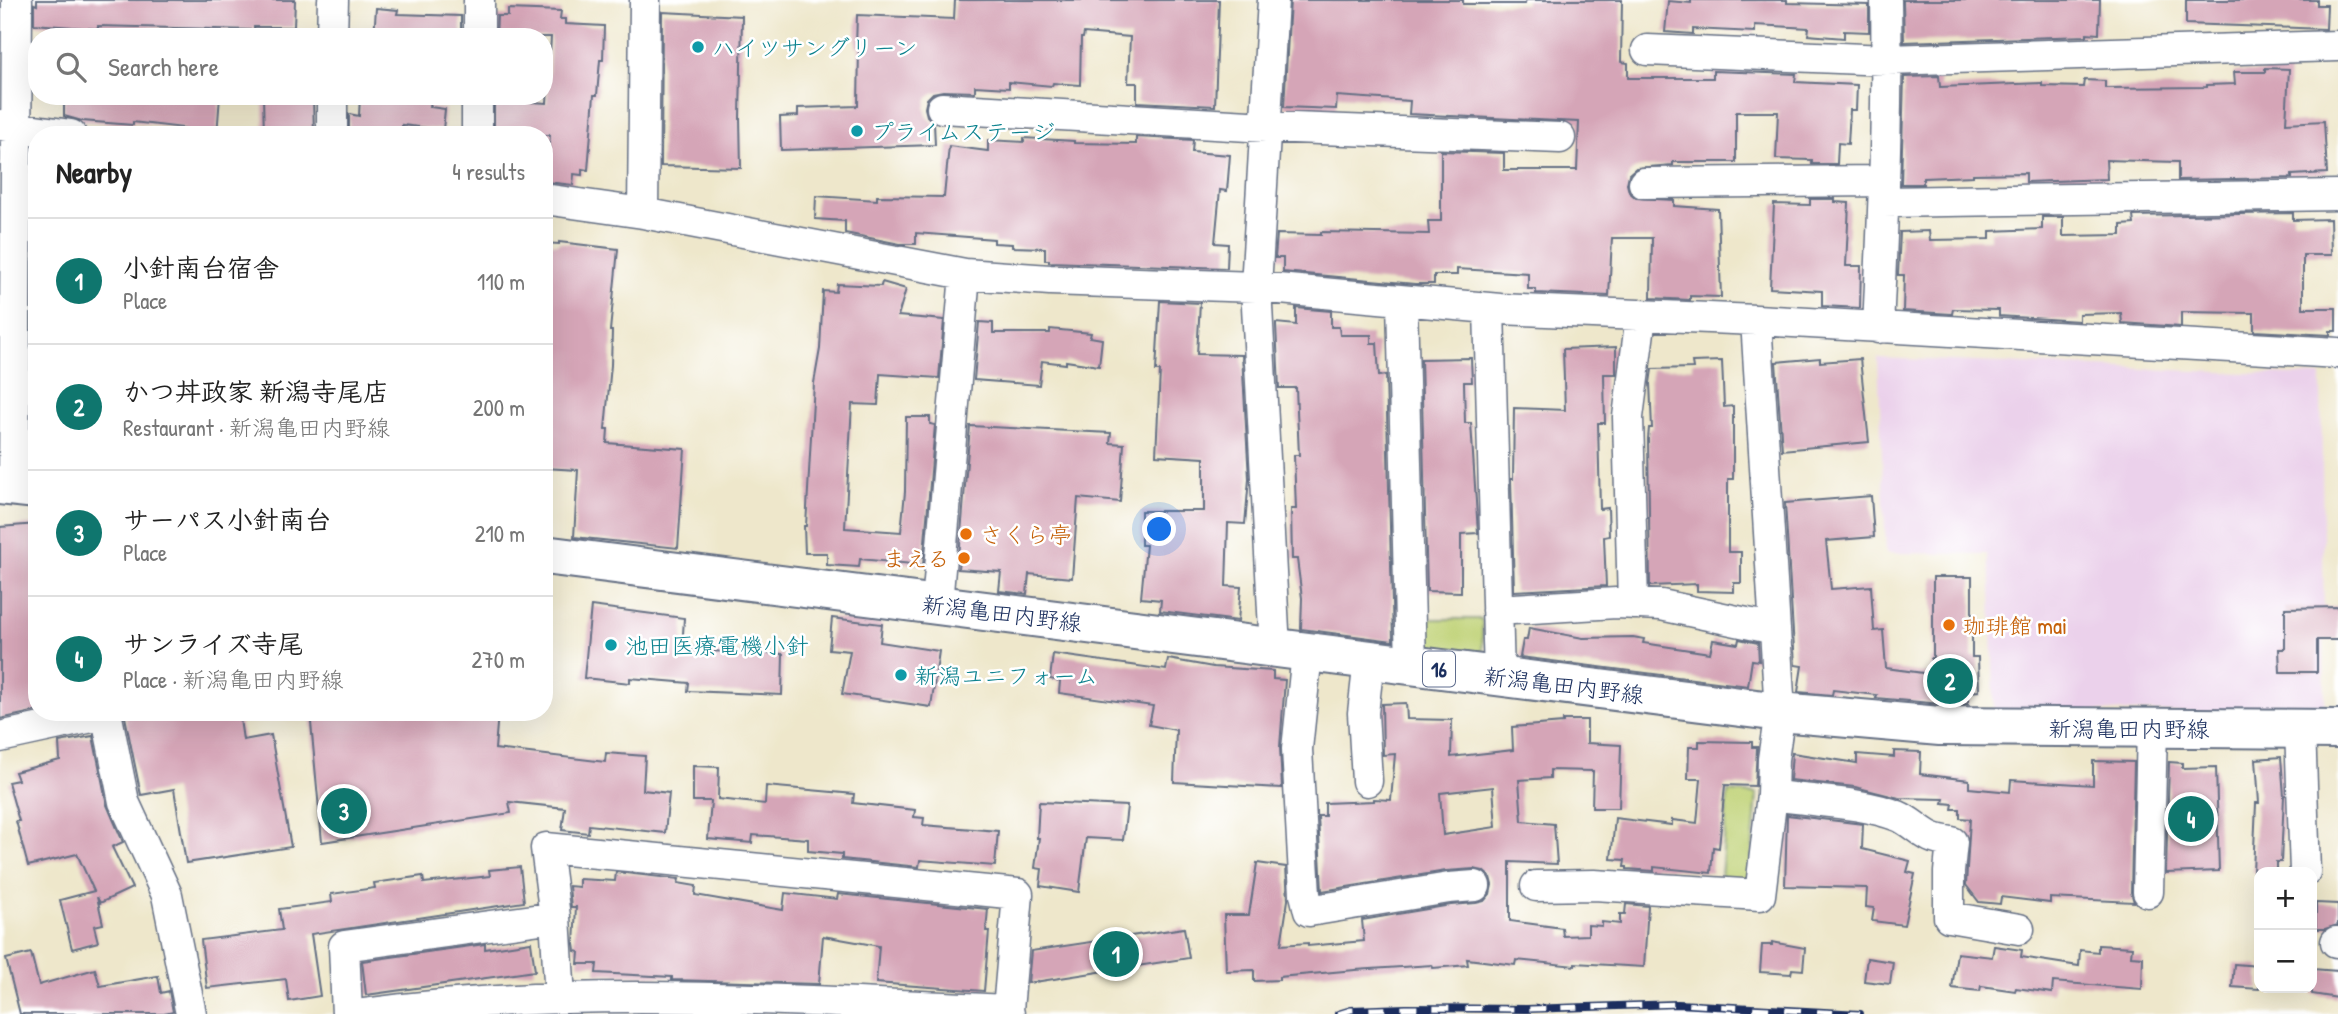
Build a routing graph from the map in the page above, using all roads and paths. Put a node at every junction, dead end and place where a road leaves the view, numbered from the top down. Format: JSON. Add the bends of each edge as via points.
{"nodes":[{"id":1,"x":17,"y":0,"type":"edge"},
{"id":2,"x":332,"y":0,"type":"edge"},
{"id":3,"x":479,"y":0,"type":"edge"},
{"id":4,"x":645,"y":0,"type":"edge"},
{"id":5,"x":1273,"y":0,"type":"edge"},
{"id":6,"x":1886,"y":0,"type":"edge"},
{"id":7,"x":332,"y":28,"type":"edge"},
{"id":8,"x":479,"y":28,"type":"edge"},
{"id":9,"x":2338,"y":46,"type":"edge"},
{"id":10,"x":1647,"y":50,"type":"dead end"},
{"id":11,"x":1887,"y":60,"type":"junction"},
{"id":12,"x":332,"y":105,"type":"edge"},
{"id":13,"x":477,"y":105,"type":"edge"},
{"id":14,"x":942,"y":108,"type":"dead end"},
{"id":15,"x":9,"y":126,"type":"edge"},
{"id":16,"x":332,"y":126,"type":"edge"},
{"id":17,"x":477,"y":126,"type":"edge"},
{"id":18,"x":1266,"y":127,"type":"junction"},
{"id":19,"x":28,"y":129,"type":"edge"},
{"id":20,"x":1560,"y":138,"type":"dead end"},
{"id":21,"x":1644,"y":183,"type":"dead end"},
{"id":22,"x":1884,"y":191,"type":"junction"},
{"id":23,"x":2338,"y":195,"type":"edge"},
{"id":24,"x":553,"y":200,"type":"edge"},
{"id":25,"x":643,"y":213,"type":"junction"},
{"id":26,"x":965,"y":274,"type":"junction"},
{"id":27,"x":8,"y":287,"type":"edge"},
{"id":28,"x":1256,"y":287,"type":"junction"},
{"id":29,"x":1402,"y":301,"type":"junction"},
{"id":30,"x":1489,"y":308,"type":"junction"},
{"id":31,"x":1641,"y":316,"type":"junction"},
{"id":32,"x":1756,"y":320,"type":"junction"},
{"id":33,"x":1878,"y":328,"type":"junction"},
{"id":34,"x":2338,"y":353,"type":"edge"},
{"id":35,"x":17,"y":487,"type":"edge"},
{"id":36,"x":553,"y":556,"type":"edge"},
{"id":37,"x":937,"y":604,"type":"junction"},
{"id":38,"x":1633,"y":604,"type":"junction"},
{"id":39,"x":1497,"y":610,"type":"junction"},
{"id":40,"x":1775,"y":629,"type":"junction"},
{"id":41,"x":1291,"y":651,"type":"junction"},
{"id":42,"x":1369,"y":660,"type":"junction"},
{"id":43,"x":1411,"y":666,"type":"junction"},
{"id":44,"x":1499,"y":677,"type":"junction"},
{"id":45,"x":1780,"y":712,"type":"junction"},
{"id":46,"x":71,"y":721,"type":"edge"},
{"id":47,"x":108,"y":721,"type":"edge"},
{"id":48,"x":2152,"y":728,"type":"junction"},
{"id":49,"x":2300,"y":729,"type":"junction"},
{"id":50,"x":2338,"y":729,"type":"edge"},
{"id":51,"x":0,"y":737,"type":"edge"},
{"id":52,"x":1367,"y":781,"type":"dead end"},
{"id":53,"x":1772,"y":795,"type":"junction"},
{"id":54,"x":2305,"y":867,"type":"edge"},
{"id":55,"x":1475,"y":886,"type":"dead end"},
{"id":56,"x":1536,"y":886,"type":"dead end"},
{"id":57,"x":2148,"y":892,"type":"dead end"},
{"id":58,"x":555,"y":917,"type":"junction"},
{"id":59,"x":2019,"y":929,"type":"dead end"},
{"id":60,"x":560,"y":998,"type":"junction"},
{"id":61,"x":1009,"y":1012,"type":"edge"},
{"id":62,"x":191,"y":1014,"type":"edge"},
{"id":63,"x":346,"y":1014,"type":"edge"},
{"id":64,"x":363,"y":1014,"type":"edge"}],
"edges":[{"from":1,"to":15,"type":"street"},
{"from":2,"to":7,"type":"street"},
{"from":3,"to":8,"type":"street"},
{"from":4,"to":25,"type":"street"},
{"from":5,"to":18,"type":"street"},
{"from":6,"to":11,"type":"street"},
{"from":9,"to":11,"type":"street"},
{"from":10,"to":11,"type":"street"},
{"from":11,"to":22,"type":"street"},
{"from":12,"to":16,"type":"street"},
{"from":13,"to":17,"type":"street"},
{"from":14,"to":18,"type":"street"},
{"from":15,"to":19,"type":"street"},
{"from":15,"to":27,"type":"street"},
{"from":18,"to":20,"type":"street"},
{"from":18,"to":28,"type":"street"},
{"from":21,"to":22,"type":"street"},
{"from":22,"to":23,"type":"street"},
{"from":22,"to":33,"type":"street"},
{"from":24,"to":25,"type":"street"},
{"from":25,"to":26,"type":"street"},
{"from":26,"to":28,"type":"street"},
{"from":26,"to":37,"type":"street"},
{"from":27,"to":35,"type":"street"},
{"from":28,"to":29,"type":"street"},
{"from":28,"to":41,"type":"street"},
{"from":29,"to":30,"type":"street"},
{"from":29,"to":43,"type":"street"},
{"from":30,"to":31,"type":"street"},
{"from":30,"to":39,"type":"street"},
{"from":31,"to":32,"type":"street"},
{"from":31,"to":38,"type":"street","via":[[1628,417]]},
{"from":32,"to":33,"type":"street"},
{"from":32,"to":40,"type":"street"},
{"from":33,"to":34,"type":"street"},
{"from":36,"to":37,"type":"main road","name":"新潟亀田内野線","number":"16"},
{"from":37,"to":41,"type":"main road","name":"新潟亀田内野線","number":"16"},
{"from":38,"to":39,"type":"street"},
{"from":38,"to":40,"type":"street","via":[[1661,605]]},
{"from":39,"to":44,"type":"street"},
{"from":40,"to":45,"type":"street"},
{"from":41,"to":42,"type":"main road","name":"新潟亀田内野線","number":"16"},
{"from":41,"to":55,"type":"street","via":[[1305,894],[1310,911]]},
{"from":42,"to":43,"type":"main road","name":"新潟亀田内野線","number":"16"},
{"from":42,"to":52,"type":"street","via":[[1363,713]]},
{"from":43,"to":44,"type":"main road","name":"新潟亀田内野線","number":"16"},
{"from":44,"to":45,"type":"main road","name":"新潟亀田内野線","number":"16"},
{"from":45,"to":48,"type":"main road","name":"新潟亀田内野線","number":"16","via":[[1940,726]]},
{"from":45,"to":53,"type":"street"},
{"from":46,"to":51,"type":"street"},
{"from":47,"to":62,"type":"street","via":[[124,802],[167,895]]},
{"from":48,"to":49,"type":"main road","name":"新潟亀田内野線","number":"16"},
{"from":48,"to":57,"type":"street"},
{"from":49,"to":50,"type":"main road","name":"新潟亀田内野線","number":"16"},
{"from":49,"to":54,"type":"street"},
{"from":53,"to":56,"type":"street","via":[[1760,895]]},
{"from":53,"to":59,"type":"street","via":[[1874,809],[1899,817],[1931,837],[1952,842],[1948,928]]},
{"from":58,"to":60,"type":"street"},
{"from":58,"to":61,"type":"street","via":[[546,848],[1018,894]]},
{"from":58,"to":63,"type":"street","via":[[344,946]]},
{"from":60,"to":61,"type":"street","via":[[728,998]]},
{"from":60,"to":64,"type":"street"}]}
